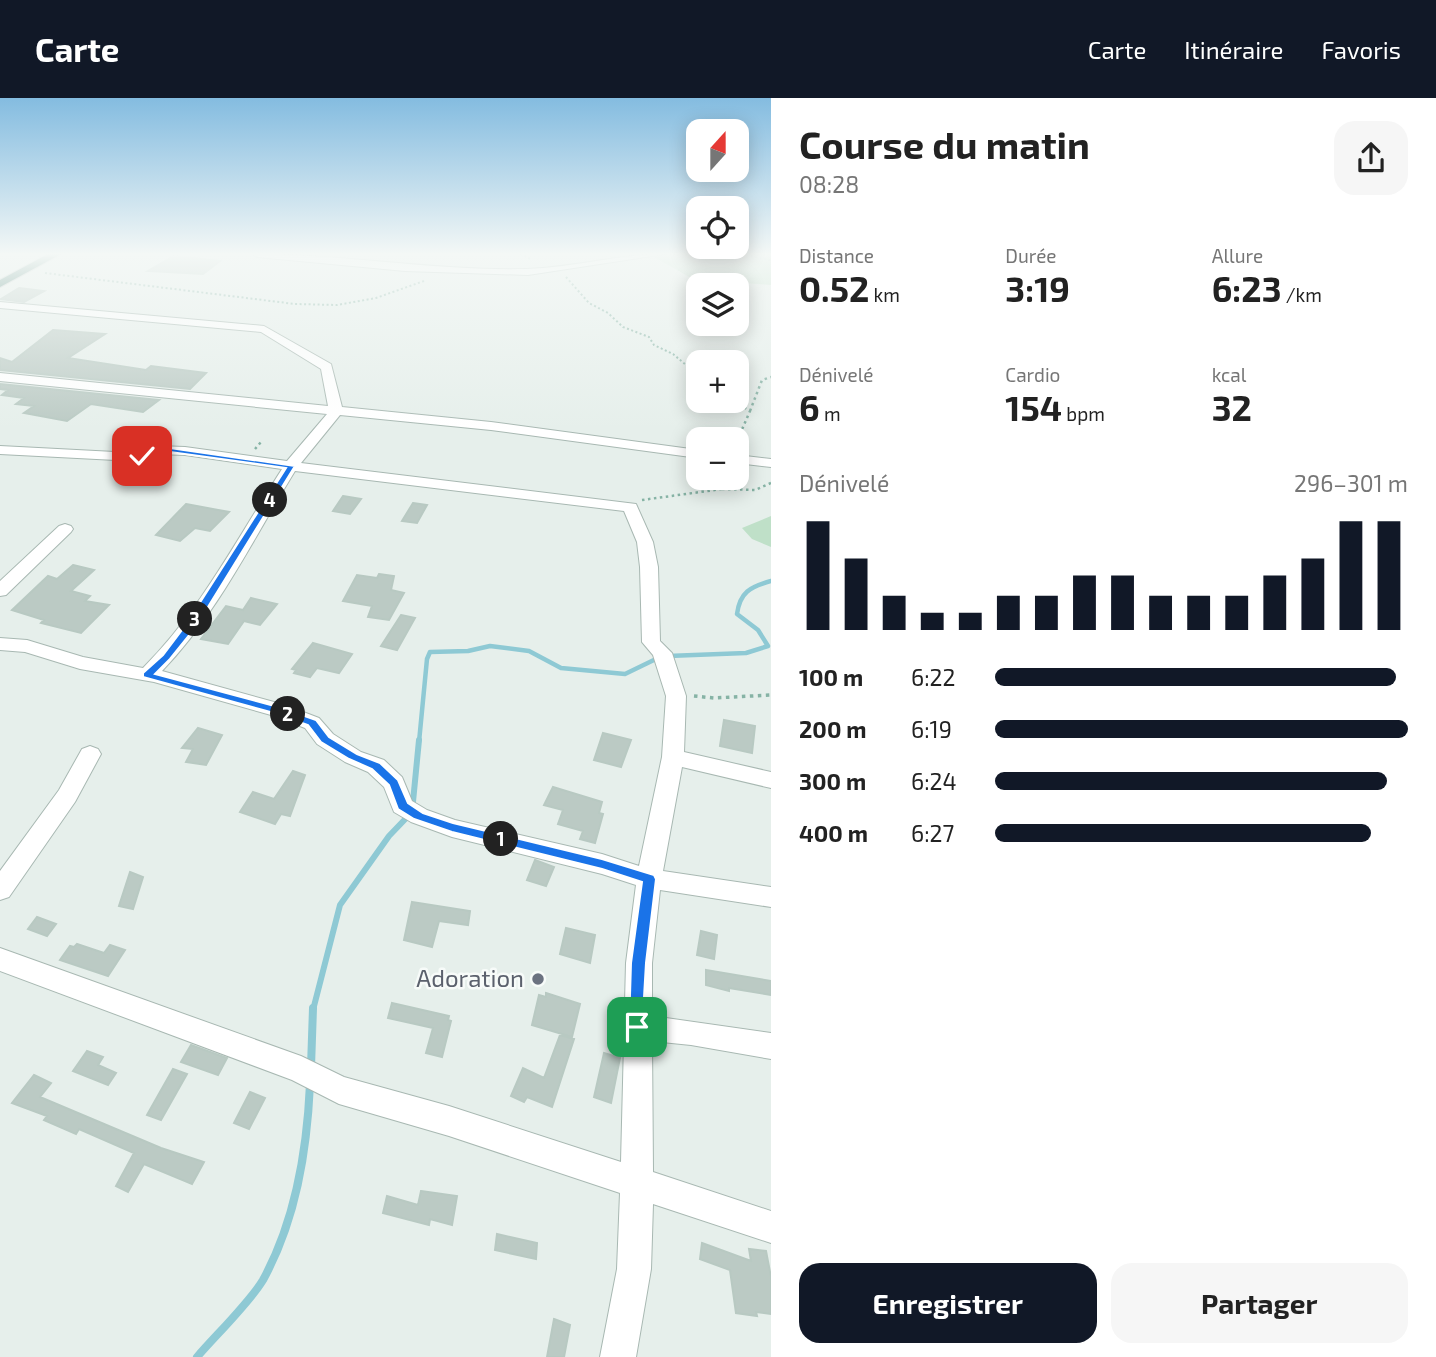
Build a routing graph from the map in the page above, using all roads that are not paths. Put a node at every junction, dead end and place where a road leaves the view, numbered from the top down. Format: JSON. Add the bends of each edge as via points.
{"nodes":[{"id":1,"x":85,"y":313,"type":"edge"},
{"id":2,"x":0,"y":376,"type":"edge"},
{"id":3,"x":336,"y":411,"type":"junction"},
{"id":4,"x":0,"y":450,"type":"edge"},
{"id":5,"x":686,"y":452,"type":"edge"},
{"id":6,"x":749,"y":460,"type":"edge"},
{"id":7,"x":771,"y":463,"type":"edge"},
{"id":8,"x":291,"y":466,"type":"junction"},
{"id":9,"x":65,"y":529,"type":"dead end"},
{"id":10,"x":0,"y":591,"type":"edge"},
{"id":11,"x":0,"y":644,"type":"edge"},
{"id":12,"x":147,"y":675,"type":"junction"},
{"id":13,"x":90,"y":754,"type":"dead end"},
{"id":14,"x":673,"y":757,"type":"junction"},
{"id":15,"x":771,"y":780,"type":"edge"},
{"id":16,"x":649,"y":879,"type":"junction"},
{"id":17,"x":0,"y":890,"type":"edge"},
{"id":18,"x":771,"y":897,"type":"edge"},
{"id":19,"x":0,"y":959,"type":"edge"},
{"id":20,"x":637,"y":1027,"type":"junction"},
{"id":21,"x":771,"y":1046,"type":"edge"},
{"id":22,"x":638,"y":1184,"type":"junction"},
{"id":23,"x":771,"y":1227,"type":"edge"},
{"id":24,"x":618,"y":1357,"type":"edge"}],
"edges":[{"from":1,"to":3,"type":"street","via":[[264,329],[327,368]]},
{"from":2,"to":3,"type":"street"},
{"from":3,"to":5,"type":"street"},
{"from":3,"to":8,"type":"street"},
{"from":4,"to":8,"type":"street","via":[[135,457],[163,449]]},
{"from":6,"to":7,"type":"street"},
{"from":8,"to":12,"type":"street","via":[[190,628]]},
{"from":8,"to":14,"type":"street","via":[[630,507],[645,542],[649,567],[651,642],[662,653],[675,691]]},
{"from":9,"to":10,"type":"street"},
{"from":11,"to":12,"type":"street","via":[[27,646],[80,663]]},
{"from":12,"to":16,"type":"street","via":[[312,723],[325,740],[376,766],[394,783],[402,806],[419,816]]},
{"from":13,"to":17,"type":"street","via":[[67,796]]},
{"from":14,"to":15,"type":"street"},
{"from":14,"to":16,"type":"street"},
{"from":16,"to":18,"type":"street"},
{"from":16,"to":20,"type":"street"},
{"from":19,"to":22,"type":"street","via":[[301,1070],[339,1090]]},
{"from":20,"to":21,"type":"street"},
{"from":20,"to":22,"type":"street"},
{"from":22,"to":23,"type":"street"},
{"from":22,"to":24,"type":"street","via":[[634,1269]]}]}
